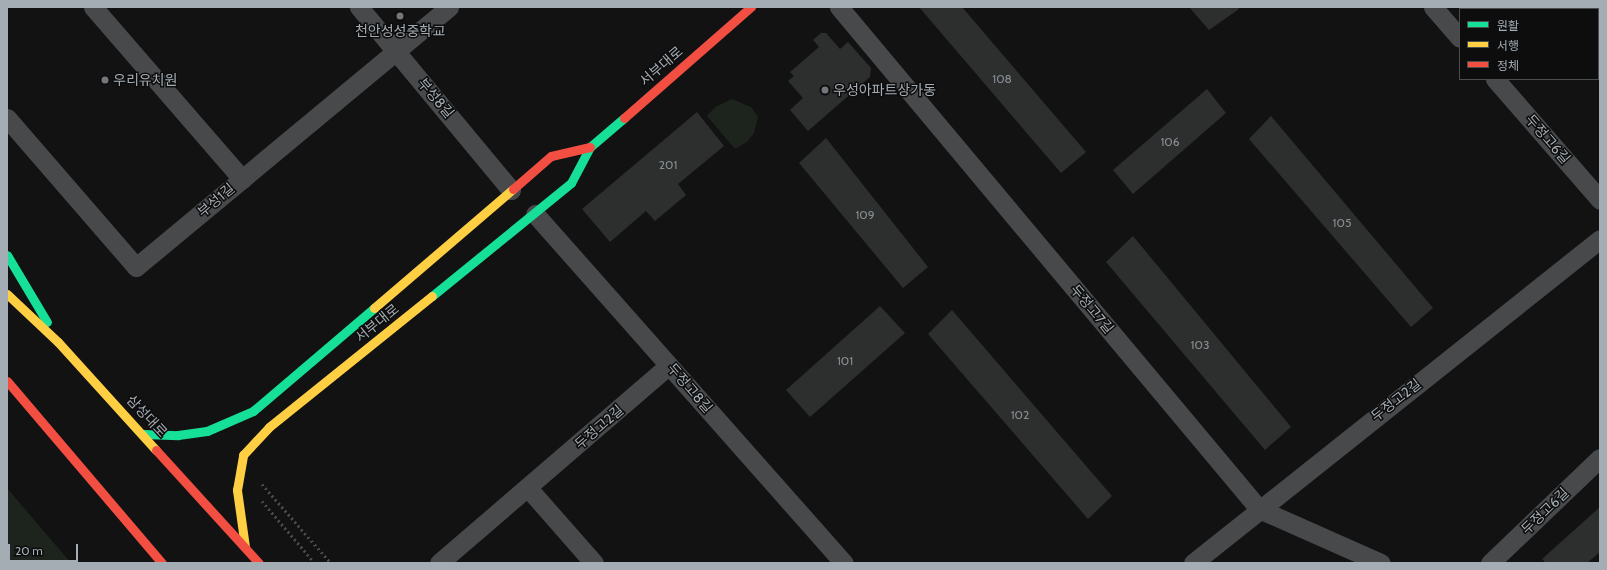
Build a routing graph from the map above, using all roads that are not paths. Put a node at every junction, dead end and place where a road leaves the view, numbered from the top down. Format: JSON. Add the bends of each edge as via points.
{"nodes":[{"id":1,"x":94,"y":7,"type":"edge"},
{"id":2,"x":359,"y":7,"type":"edge"},
{"id":3,"x":449,"y":7,"type":"edge"},
{"id":4,"x":751,"y":7,"type":"edge"},
{"id":5,"x":839,"y":7,"type":"edge"},
{"id":6,"x":1433,"y":7,"type":"edge"},
{"id":7,"x":1459,"y":37,"type":"edge"},
{"id":8,"x":396,"y":50,"type":"junction"},
{"id":9,"x":1496,"y":80,"type":"edge"},
{"id":10,"x":7,"y":118,"type":"edge"},
{"id":11,"x":590,"y":147,"type":"junction"},
{"id":12,"x":242,"y":179,"type":"junction"},
{"id":13,"x":512,"y":190,"type":"junction"},
{"id":14,"x":1600,"y":200,"type":"edge"},
{"id":15,"x":535,"y":214,"type":"junction"},
{"id":16,"x":1600,"y":239,"type":"edge"},
{"id":17,"x":7,"y":255,"type":"edge"},
{"id":18,"x":7,"y":294,"type":"edge"},
{"id":19,"x":58,"y":342,"type":"junction"},
{"id":20,"x":669,"y":365,"type":"junction"},
{"id":21,"x":9,"y":384,"type":"edge"},
{"id":22,"x":144,"y":434,"type":"junction"},
{"id":23,"x":1600,"y":458,"type":"edge"},
{"id":24,"x":528,"y":488,"type":"junction"},
{"id":25,"x":1259,"y":509,"type":"junction"},
{"id":26,"x":245,"y":547,"type":"junction"},
{"id":27,"x":162,"y":563,"type":"edge"},
{"id":28,"x":259,"y":563,"type":"edge"},
{"id":29,"x":439,"y":563,"type":"edge"},
{"id":30,"x":594,"y":563,"type":"edge"},
{"id":31,"x":844,"y":563,"type":"edge"},
{"id":32,"x":1193,"y":563,"type":"edge"},
{"id":33,"x":1382,"y":563,"type":"edge"},
{"id":34,"x":1490,"y":563,"type":"edge"}],
"edges":[{"from":1,"to":12,"type":"street"},
{"from":2,"to":8,"type":"street","name":"부성8길"},
{"from":3,"to":8,"type":"street","name":"부성1길"},
{"from":4,"to":11,"type":"street","name":"서부대로"},
{"from":5,"to":25,"type":"street","name":"두정고7길"},
{"from":6,"to":7,"type":"street"},
{"from":8,"to":12,"type":"street","name":"부성1길"},
{"from":8,"to":13,"type":"street","name":"부성8길"},
{"from":9,"to":14,"type":"street","name":"두정고6길"},
{"from":10,"to":12,"type":"street","name":"부성1길","via":[[136,267]]},
{"from":11,"to":13,"type":"street","name":"서부대로","via":[[551,156]]},
{"from":11,"to":15,"type":"street","name":"서부대로","via":[[571,183]]},
{"from":13,"to":22,"type":"street","name":"서부대로","via":[[253,411],[207,431],[178,435]]},
{"from":15,"to":20,"type":"street","name":"두정고8길"},
{"from":15,"to":26,"type":"street","name":"서부대로","via":[[269,427],[243,456],[237,490]]},
{"from":16,"to":25,"type":"street","name":"두정고2길"},
{"from":17,"to":19,"type":"street"},
{"from":18,"to":19,"type":"street","name":"삼성대로"},
{"from":19,"to":22,"type":"street","name":"삼성대로"},
{"from":20,"to":24,"type":"street","name":"두정고2길"},
{"from":20,"to":31,"type":"street","name":"두정고8길"},
{"from":21,"to":27,"type":"street"},
{"from":22,"to":26,"type":"street","name":"삼성대로"},
{"from":23,"to":34,"type":"street","name":"두정고6길"},
{"from":24,"to":29,"type":"street","name":"두정고2길"},
{"from":24,"to":30,"type":"street"},
{"from":25,"to":32,"type":"street","name":"두정고2길"},
{"from":25,"to":33,"type":"street","name":"두정고7길"},
{"from":26,"to":28,"type":"street","name":"삼성대로"}]}
